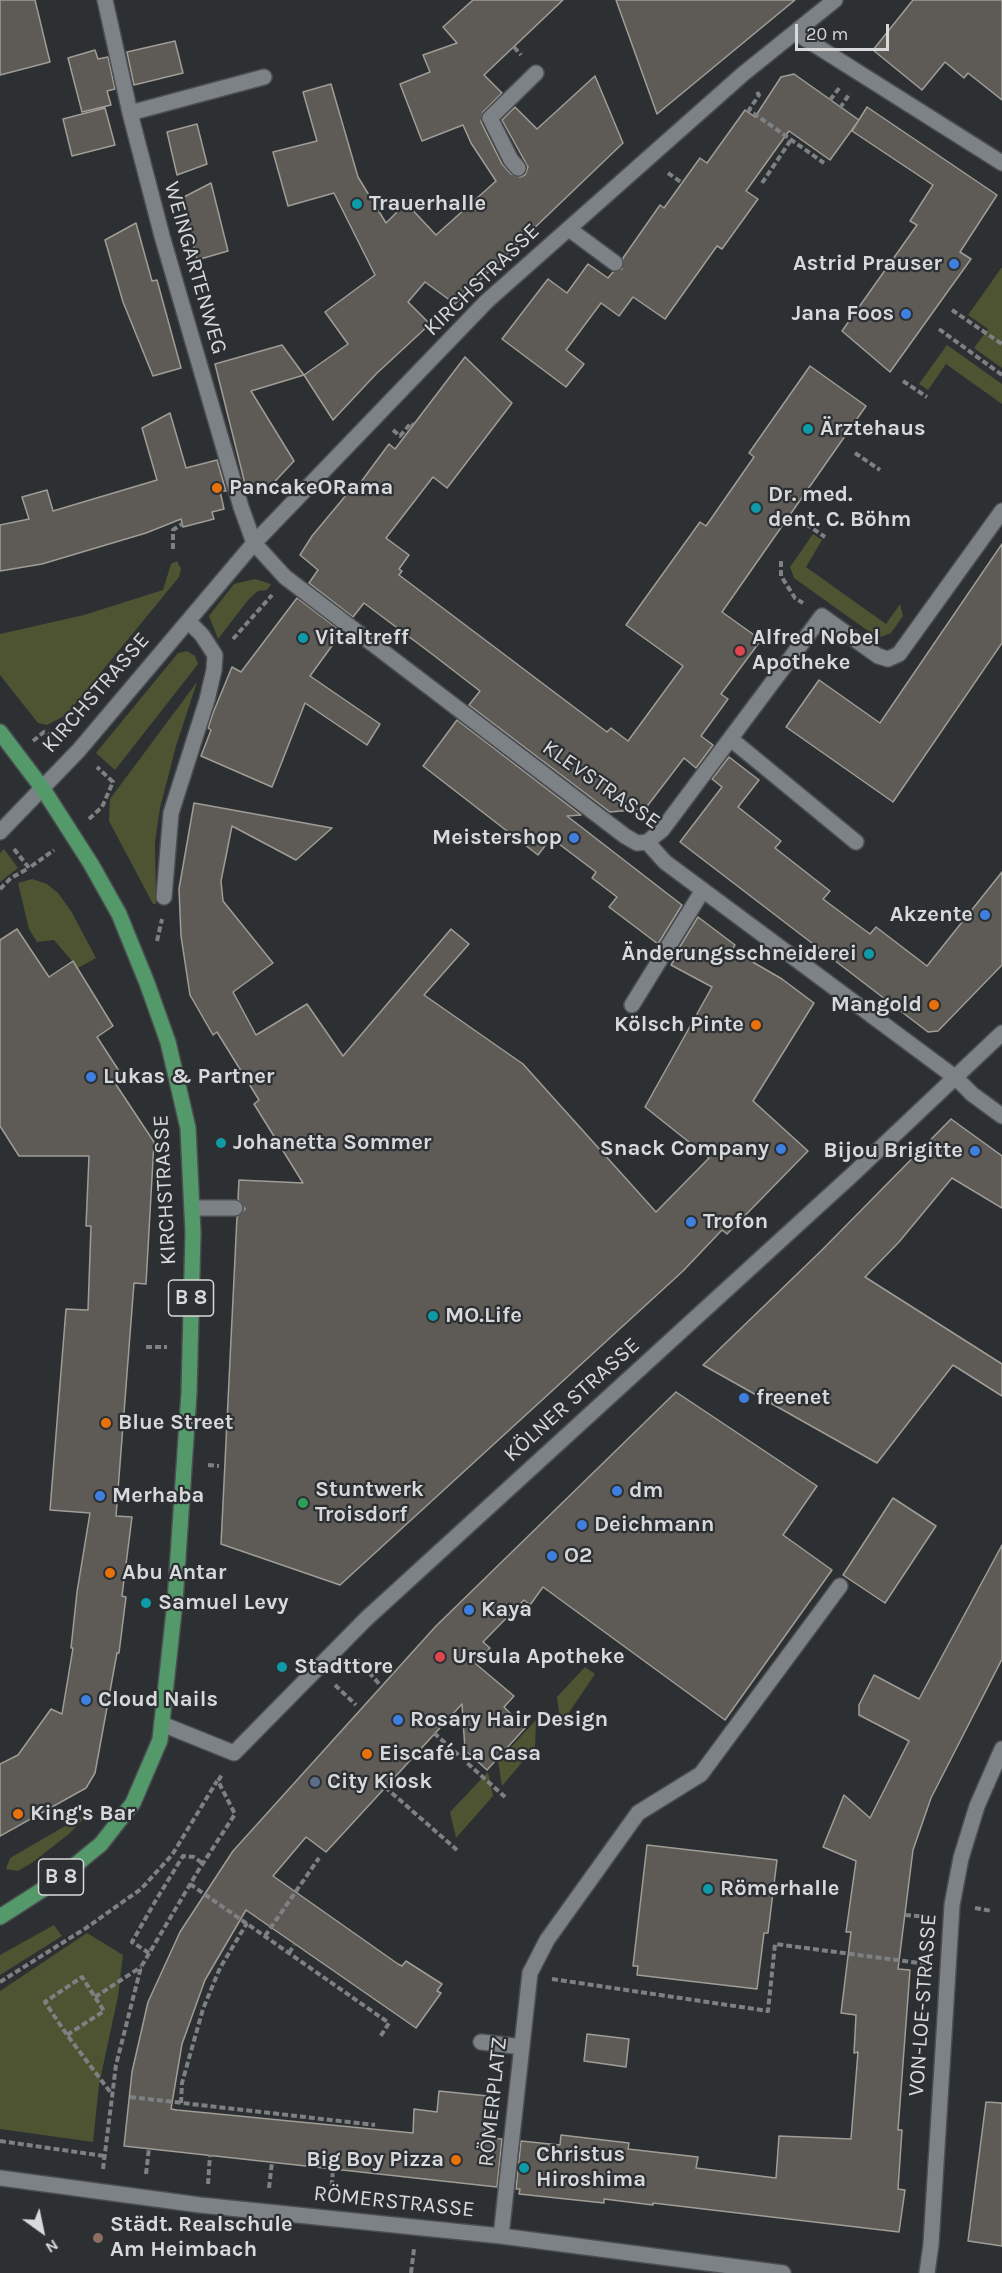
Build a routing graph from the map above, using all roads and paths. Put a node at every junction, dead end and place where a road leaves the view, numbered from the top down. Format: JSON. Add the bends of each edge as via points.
{"nodes":[{"id":1,"x":105,"y":0,"type":"edge"},
{"id":2,"x":835,"y":0,"type":"edge"},
{"id":3,"x":796,"y":33,"type":"junction"},
{"id":4,"x":536,"y":73,"type":"dead end"},
{"id":5,"x":264,"y":77,"type":"dead end"},
{"id":6,"x":759,"y":95,"type":"dead end"},
{"id":7,"x":833,"y":95,"type":"dead end"},
{"id":8,"x":830,"y":100,"type":"dead end"},
{"id":9,"x":130,"y":113,"type":"junction"},
{"id":10,"x":791,"y":140,"type":"junction"},
{"id":11,"x":824,"y":163,"type":"dead end"},
{"id":12,"x":1002,"y":163,"type":"edge"},
{"id":13,"x":518,"y":168,"type":"dead end"},
{"id":14,"x":671,"y":175,"type":"dead end"},
{"id":15,"x":682,"y":183,"type":"dead end"},
{"id":16,"x":762,"y":183,"type":"dead end"},
{"id":17,"x":569,"y":229,"type":"junction"},
{"id":18,"x":615,"y":263,"type":"dead end"},
{"id":19,"x":952,"y":310,"type":"dead end"},
{"id":20,"x":939,"y":329,"type":"dead end"},
{"id":21,"x":1002,"y":344,"type":"edge"},
{"id":22,"x":1002,"y":375,"type":"edge"},
{"id":23,"x":903,"y":381,"type":"dead end"},
{"id":24,"x":927,"y":397,"type":"dead end"},
{"id":25,"x":413,"y":425,"type":"dead end"},
{"id":26,"x":404,"y":432,"type":"dead end"},
{"id":27,"x":855,"y":453,"type":"dead end"},
{"id":28,"x":880,"y":470,"type":"dead end"},
{"id":29,"x":1002,"y":511,"type":"edge"},
{"id":30,"x":182,"y":524,"type":"dead end"},
{"id":31,"x":806,"y":524,"type":"dead end"},
{"id":32,"x":825,"y":537,"type":"dead end"},
{"id":33,"x":254,"y":543,"type":"junction"},
{"id":34,"x":173,"y":549,"type":"dead end"},
{"id":35,"x":781,"y":561,"type":"dead end"},
{"id":36,"x":285,"y":577,"type":"junction"},
{"id":37,"x":822,"y":616,"type":"junction"},
{"id":38,"x":188,"y":621,"type":"junction"},
{"id":39,"x":215,"y":655,"type":"junction"},
{"id":40,"x":0,"y":732,"type":"edge"},
{"id":41,"x":732,"y":740,"type":"junction"},
{"id":42,"x":42,"y":789,"type":"junction"},
{"id":43,"x":0,"y":832,"type":"edge"},
{"id":44,"x":647,"y":842,"type":"junction"},
{"id":45,"x":856,"y":842,"type":"dead end"},
{"id":46,"x":29,"y":868,"type":"dead end"},
{"id":47,"x":0,"y":889,"type":"edge"},
{"id":48,"x":704,"y":890,"type":"junction"},
{"id":49,"x":164,"y":897,"type":"dead end"},
{"id":50,"x":632,"y":1005,"type":"dead end"},
{"id":51,"x":1002,"y":1033,"type":"edge"},
{"id":52,"x":956,"y":1078,"type":"junction"},
{"id":53,"x":1002,"y":1116,"type":"edge"},
{"id":54,"x":192,"y":1208,"type":"junction"},
{"id":55,"x":235,"y":1208,"type":"dead end"},
{"id":56,"x":840,"y":1586,"type":"dead end"},
{"id":57,"x":343,"y":1643,"type":"junction"},
{"id":58,"x":318,"y":1669,"type":"junction"},
{"id":59,"x":381,"y":1686,"type":"dead end"},
{"id":60,"x":356,"y":1705,"type":"dead end"},
{"id":61,"x":162,"y":1724,"type":"junction"},
{"id":62,"x":434,"y":1733,"type":"dead end"},
{"id":63,"x":234,"y":1753,"type":"junction"},
{"id":64,"x":1001,"y":1754,"type":"edge"},
{"id":65,"x":218,"y":1781,"type":"junction"},
{"id":66,"x":385,"y":1787,"type":"dead end"},
{"id":67,"x":505,"y":1797,"type":"dead end"},
{"id":68,"x":457,"y":1850,"type":"dead end"},
{"id":69,"x":172,"y":1855,"type":"junction"},
{"id":70,"x":183,"y":1856,"type":"junction"},
{"id":71,"x":319,"y":1858,"type":"dead end"},
{"id":72,"x":202,"y":1863,"type":"junction"},
{"id":73,"x":190,"y":1884,"type":"junction"},
{"id":74,"x":0,"y":1917,"type":"edge"},
{"id":75,"x":247,"y":1923,"type":"junction"},
{"id":76,"x":265,"y":1936,"type":"junction"},
{"id":77,"x":294,"y":1945,"type":"dead end"},
{"id":78,"x":149,"y":1953,"type":"junction"},
{"id":79,"x":289,"y":1953,"type":"junction"},
{"id":80,"x":141,"y":1967,"type":"junction"},
{"id":81,"x":948,"y":1967,"type":"junction"},
{"id":82,"x":530,"y":1973,"type":"junction"},
{"id":83,"x":0,"y":1982,"type":"edge"},
{"id":84,"x":95,"y":1997,"type":"junction"},
{"id":85,"x":67,"y":2035,"type":"junction"},
{"id":86,"x":380,"y":2037,"type":"dead end"},
{"id":87,"x":481,"y":2042,"type":"dead end"},
{"id":88,"x":522,"y":2047,"type":"junction"},
{"id":89,"x":112,"y":2094,"type":"junction"},
{"id":90,"x":130,"y":2097,"type":"dead end"},
{"id":91,"x":181,"y":2103,"type":"junction"},
{"id":92,"x":375,"y":2125,"type":"dead end"},
{"id":93,"x":0,"y":2141,"type":"edge"},
{"id":94,"x":104,"y":2156,"type":"junction"},
{"id":95,"x":0,"y":2178,"type":"edge"},
{"id":96,"x":100,"y":2191,"type":"junction"},
{"id":97,"x":501,"y":2236,"type":"junction"},
{"id":98,"x":783,"y":2273,"type":"edge"},
{"id":99,"x":927,"y":2273,"type":"edge"}],
"edges":[{"from":1,"to":9,"type":"street","name":"WEINGARTENWEG"},
{"from":2,"to":3,"type":"street","name":"KIRCHSTRASSE"},
{"from":3,"to":12,"type":"street"},
{"from":3,"to":17,"type":"street","name":"KIRCHSTRASSE","via":[[743,74]]},
{"from":4,"to":13,"type":"street","via":[[490,118]]},
{"from":5,"to":9,"type":"street"},
{"from":6,"to":10,"type":"path","via":[[749,110]]},
{"from":7,"to":8,"type":"path"},
{"from":9,"to":33,"type":"street","name":"WEINGARTENWEG","via":[[198,362]]},
{"from":10,"to":11,"type":"path"},
{"from":10,"to":16,"type":"path"},
{"from":14,"to":15,"type":"path"},
{"from":17,"to":18,"type":"street"},
{"from":17,"to":33,"type":"street","name":"KIRCHSTRASSE","via":[[487,301]]},
{"from":19,"to":21,"type":"path"},
{"from":20,"to":22,"type":"path"},
{"from":23,"to":24,"type":"path"},
{"from":25,"to":26,"type":"path"},
{"from":27,"to":28,"type":"path"},
{"from":29,"to":37,"type":"street","via":[[899,654],[888,659],[878,656]]},
{"from":30,"to":34,"type":"path","via":[[173,530]]},
{"from":31,"to":32,"type":"path"},
{"from":33,"to":36,"type":"street","name":"KLEVSTRASSE"},
{"from":33,"to":38,"type":"street","name":"KIRCHSTRASSE"},
{"from":35,"to":37,"type":"path","via":[[781,576],[795,598]]},
{"from":36,"to":39,"type":"path","via":[[258,613]]},
{"from":36,"to":44,"type":"street","name":"KLEVSTRASSE","via":[[626,836],[638,843]]},
{"from":37,"to":41,"type":"street"},
{"from":38,"to":39,"type":"street"},
{"from":38,"to":42,"type":"street","name":"KIRCHSTRASSE"},
{"from":39,"to":49,"type":"street","via":[[207,700],[171,813]]},
{"from":40,"to":42,"type":"main road","number":"B 8"},
{"from":41,"to":44,"type":"street","via":[[662,830]]},
{"from":41,"to":45,"type":"street"},
{"from":42,"to":43,"type":"street"},
{"from":42,"to":54,"type":"main road","name":"KIRCHSTRASSE","number":"B 8","via":[[119,914],[147,982],[179,1084],[188,1128]]},
{"from":44,"to":48,"type":"street","name":"KLEVSTRASSE"},
{"from":46,"to":47,"type":"path"},
{"from":48,"to":50,"type":"street"},
{"from":48,"to":52,"type":"street","name":"KLEVSTRASSE"},
{"from":51,"to":52,"type":"street","name":"KÖLNER STRASSE"},
{"from":52,"to":53,"type":"street","name":"KLEVSTRASSE"},
{"from":52,"to":57,"type":"street","name":"KÖLNER STRASSE"},
{"from":54,"to":55,"type":"street"},
{"from":54,"to":61,"type":"main road","name":"KIRCHSTRASSE","number":"B 8","via":[[189,1393],[175,1602]]},
{"from":56,"to":82,"type":"street","via":[[701,1774],[638,1813],[547,1940]]},
{"from":57,"to":58,"type":"street","name":"KÖLNER STRASSE"},
{"from":57,"to":59,"type":"path"},
{"from":58,"to":60,"type":"path"},
{"from":58,"to":63,"type":"street","name":"KÖLNER STRASSE"},
{"from":61,"to":63,"type":"street"},
{"from":61,"to":74,"type":"main road","name":"KIRCHSTRASSE","number":"B 8","via":[[157,1749],[133,1803],[101,1844],[56,1881]]},
{"from":62,"to":67,"type":"path"},
{"from":63,"to":65,"type":"path"},
{"from":64,"to":81,"type":"street","name":"VON-LOE-STRASSE","via":[[977,1806],[961,1858],[952,1905]]},
{"from":65,"to":69,"type":"path"},
{"from":65,"to":72,"type":"path","via":[[235,1814]]},
{"from":66,"to":68,"type":"path"},
{"from":69,"to":70,"type":"path"},
{"from":69,"to":83,"type":"path","via":[[141,1889]]},
{"from":70,"to":72,"type":"path"},
{"from":70,"to":78,"type":"path","via":[[132,1942]]},
{"from":71,"to":76,"type":"path"},
{"from":72,"to":73,"type":"path"},
{"from":73,"to":75,"type":"path"},
{"from":73,"to":78,"type":"path"},
{"from":75,"to":76,"type":"path"},
{"from":75,"to":91,"type":"path","via":[[220,1968],[203,2009],[182,2084]]},
{"from":76,"to":79,"type":"path"},
{"from":77,"to":79,"type":"path"},
{"from":78,"to":80,"type":"path"},
{"from":79,"to":86,"type":"path","via":[[389,2023]]},
{"from":80,"to":84,"type":"path"},
{"from":80,"to":89,"type":"path"},
{"from":81,"to":82,"type":"path","via":[[775,1944],[768,2011],[565,1983]]},
{"from":81,"to":99,"type":"street","name":"VON-LOE-STRASSE"},
{"from":82,"to":88,"type":"street","name":"RÖMERPLATZ"},
{"from":84,"to":85,"type":"path","via":[[104,2011]]},
{"from":84,"to":85,"type":"path","via":[[82,1977],[45,2002]]},
{"from":85,"to":89,"type":"path"},
{"from":87,"to":88,"type":"street"},
{"from":88,"to":97,"type":"street","name":"RÖMERPLATZ"},
{"from":89,"to":94,"type":"path"},
{"from":90,"to":91,"type":"path"},
{"from":91,"to":92,"type":"path"},
{"from":93,"to":94,"type":"path"},
{"from":94,"to":96,"type":"path"},
{"from":95,"to":96,"type":"street","name":"RÖMERSTRASSE"},
{"from":96,"to":97,"type":"street","name":"RÖMERSTRASSE"},
{"from":97,"to":98,"type":"street","name":"RÖMERSTRASSE"}]}
